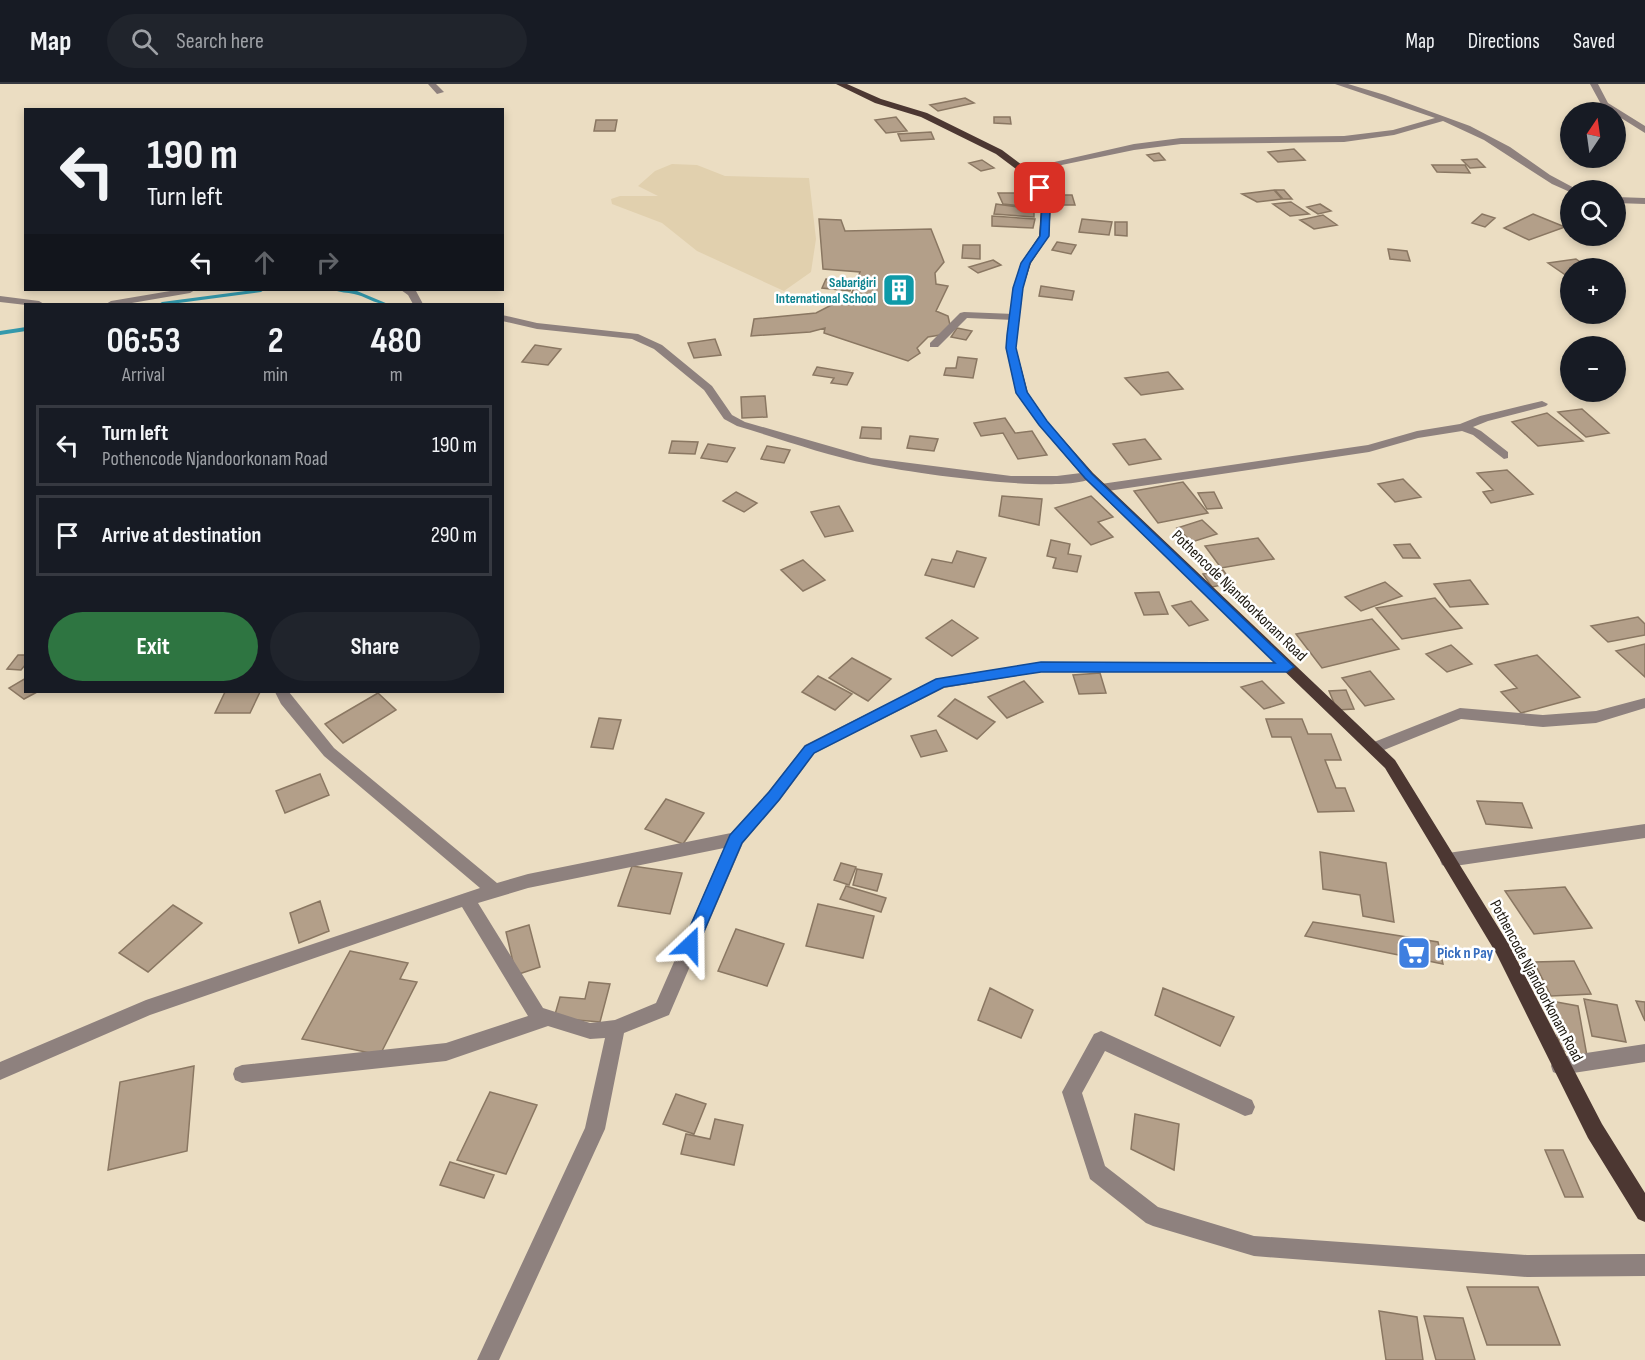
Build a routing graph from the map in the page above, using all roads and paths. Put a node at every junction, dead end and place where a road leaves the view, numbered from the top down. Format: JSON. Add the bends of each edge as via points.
{"nodes":[{"id":1,"x":432,"y":84,"type":"edge"},
{"id":2,"x":840,"y":84,"type":"edge"},
{"id":3,"x":1340,"y":84,"type":"edge"},
{"id":4,"x":1594,"y":84,"type":"edge"},
{"id":5,"x":440,"y":92,"type":"dead end"},
{"id":6,"x":1604,"y":102,"type":"edge"},
{"id":7,"x":1443,"y":118,"type":"junction"},
{"id":8,"x":1626,"y":119,"type":"edge"},
{"id":9,"x":1645,"y":130,"type":"edge"},
{"id":10,"x":1023,"y":170,"type":"junction"},
{"id":11,"x":1560,"y":186,"type":"edge"},
{"id":12,"x":1626,"y":200,"type":"edge"},
{"id":13,"x":1645,"y":201,"type":"edge"},
{"id":14,"x":184,"y":291,"type":"edge"},
{"id":15,"x":408,"y":291,"type":"edge"},
{"id":16,"x":0,"y":299,"type":"edge"},
{"id":17,"x":31,"y":303,"type":"edge"},
{"id":18,"x":117,"y":303,"type":"edge"},
{"id":19,"x":417,"y":303,"type":"edge"},
{"id":20,"x":1014,"y":317,"type":"junction"},
{"id":21,"x":504,"y":318,"type":"edge"},
{"id":22,"x":934,"y":345,"type":"dead end"},
{"id":23,"x":1542,"y":404,"type":"dead end"},
{"id":24,"x":1463,"y":427,"type":"junction"},
{"id":25,"x":1504,"y":455,"type":"dead end"},
{"id":26,"x":1089,"y":476,"type":"junction"},
{"id":27,"x":1101,"y":488,"type":"junction"},
{"id":28,"x":1287,"y":667,"type":"junction"},
{"id":29,"x":282,"y":693,"type":"edge"},
{"id":30,"x":1645,"y":703,"type":"edge"},
{"id":31,"x":1374,"y":748,"type":"junction"},
{"id":32,"x":1645,"y":831,"type":"edge"},
{"id":33,"x":736,"y":839,"type":"junction"},
{"id":34,"x":1448,"y":860,"type":"junction"},
{"id":35,"x":495,"y":891,"type":"junction"},
{"id":36,"x":466,"y":899,"type":"junction"},
{"id":37,"x":548,"y":1018,"type":"junction"},
{"id":38,"x":616,"y":1028,"type":"junction"},
{"id":39,"x":1645,"y":1053,"type":"edge"},
{"id":40,"x":1560,"y":1066,"type":"junction"},
{"id":41,"x":0,"y":1071,"type":"edge"},
{"id":42,"x":242,"y":1074,"type":"dead end"},
{"id":43,"x":1245,"y":1107,"type":"dead end"},
{"id":44,"x":1645,"y":1212,"type":"edge"},
{"id":45,"x":1645,"y":1265,"type":"edge"},
{"id":46,"x":489,"y":1360,"type":"edge"}],
"edges":[{"from":1,"to":5,"type":"street"},
{"from":2,"to":10,"type":"main road","name":"Pothencode Njandoorkonam Road","via":[[924,115],[999,152]]},
{"from":3,"to":7,"type":"street"},
{"from":4,"to":6,"type":"street"},
{"from":7,"to":10,"type":"street","via":[[1394,132],[1344,139],[1181,141]]},
{"from":7,"to":11,"type":"street","via":[[1507,149]]},
{"from":8,"to":9,"type":"street"},
{"from":10,"to":20,"type":"main road","name":"Pothencode Njandoorkonam Road","via":[[1040,188],[1046,206],[1044,236],[1026,263]]},
{"from":12,"to":13,"type":"street"},
{"from":14,"to":18,"type":"street"},
{"from":15,"to":19,"type":"street"},
{"from":16,"to":17,"type":"street"},
{"from":20,"to":22,"type":"street","via":[[964,315]]},
{"from":20,"to":26,"type":"main road","name":"Pothencode Njandoorkonam Road","via":[[1011,348],[1022,393]]},
{"from":21,"to":26,"type":"street","via":[[537,326],[634,336],[657,347],[708,388],[728,417],[741,424],[870,461],[1011,480]]},
{"from":23,"to":24,"type":"street"},
{"from":24,"to":25,"type":"street"},
{"from":24,"to":27,"type":"street","via":[[1369,448]]},
{"from":26,"to":27,"type":"main road","name":"Pothencode Njandoorkonam Road"},
{"from":27,"to":28,"type":"main road","name":"Pothencode Njandoorkonam Road"},
{"from":28,"to":31,"type":"main road","name":"Pothencode Njandoorkonam Road"},
{"from":28,"to":33,"type":"street","via":[[1041,667],[941,682],[810,749]]},
{"from":29,"to":35,"type":"street","via":[[329,752]]},
{"from":30,"to":31,"type":"street","via":[[1596,717],[1543,721],[1460,713]]},
{"from":31,"to":34,"type":"main road","name":"Pothencode Njandoorkonam Road","via":[[1390,764]]},
{"from":32,"to":34,"type":"street"},
{"from":33,"to":35,"type":"street"},
{"from":33,"to":38,"type":"street","via":[[663,1009]]},
{"from":34,"to":40,"type":"main road","name":"Pothencode Njandoorkonam Road","via":[[1502,948]]},
{"from":35,"to":36,"type":"street"},
{"from":36,"to":37,"type":"street","via":[[537,1014]]},
{"from":36,"to":41,"type":"street","via":[[146,1008]]},
{"from":37,"to":38,"type":"street","via":[[590,1031]]},
{"from":37,"to":42,"type":"street","via":[[446,1052]]},
{"from":38,"to":46,"type":"street","via":[[595,1129]]},
{"from":39,"to":40,"type":"street"},
{"from":40,"to":44,"type":"main road","name":"Pothencode Njandoorkonam Road","via":[[1594,1131]]},
{"from":43,"to":45,"type":"street","via":[[1101,1040],[1072,1092],[1097,1172],[1153,1216],[1254,1246],[1527,1266]]}]}
